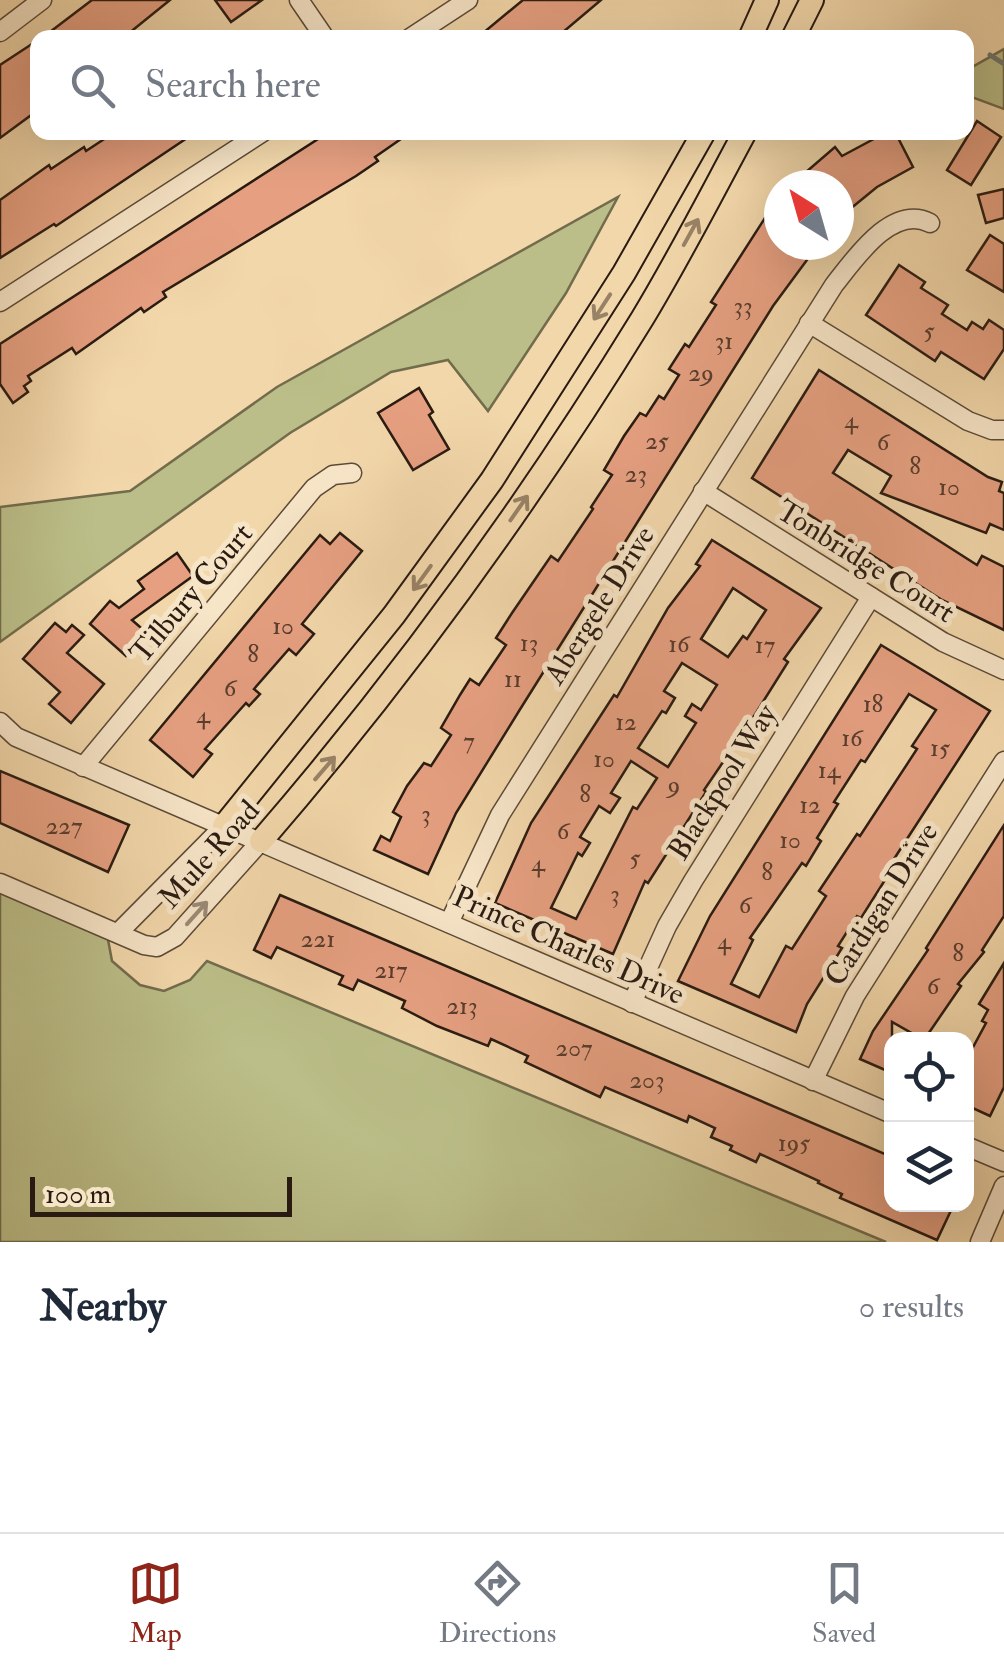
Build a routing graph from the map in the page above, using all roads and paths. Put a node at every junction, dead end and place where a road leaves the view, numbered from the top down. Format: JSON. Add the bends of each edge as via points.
{"nodes":[{"id":1,"x":42,"y":0,"type":"edge"},
{"id":2,"x":299,"y":0,"type":"edge"},
{"id":3,"x":468,"y":0,"type":"edge"},
{"id":4,"x":768,"y":0,"type":"edge"},
{"id":5,"x":812,"y":0,"type":"edge"},
{"id":6,"x":320,"y":30,"type":"edge"},
{"id":7,"x":422,"y":30,"type":"edge"},
{"id":8,"x":754,"y":30,"type":"edge"},
{"id":9,"x":797,"y":30,"type":"edge"},
{"id":10,"x":0,"y":32,"type":"edge"},
{"id":11,"x":251,"y":140,"type":"edge"},
{"id":12,"x":699,"y":140,"type":"edge"},
{"id":13,"x":741,"y":140,"type":"edge"},
{"id":14,"x":930,"y":223,"type":"dead end"},
{"id":15,"x":0,"y":302,"type":"edge"},
{"id":16,"x":810,"y":324,"type":"junction"},
{"id":17,"x":1004,"y":430,"type":"edge"},
{"id":18,"x":352,"y":473,"type":"dead end"},
{"id":19,"x":703,"y":491,"type":"junction"},
{"id":20,"x":872,"y":598,"type":"junction"},
{"id":21,"x":1004,"y":670,"type":"edge"},
{"id":22,"x":0,"y":722,"type":"edge"},
{"id":23,"x":1004,"y":761,"type":"edge"},
{"id":24,"x":84,"y":766,"type":"junction"},
{"id":25,"x":224,"y":826,"type":"junction"},
{"id":26,"x":261,"y":842,"type":"junction"},
{"id":27,"x":0,"y":883,"type":"edge"},
{"id":28,"x":449,"y":922,"type":"junction"},
{"id":29,"x":118,"y":933,"type":"junction"},
{"id":30,"x":632,"y":1003,"type":"junction"},
{"id":31,"x":813,"y":1081,"type":"junction"},
{"id":32,"x":884,"y":1111,"type":"edge"},
{"id":33,"x":974,"y":1149,"type":"edge"},
{"id":34,"x":1004,"y":1162,"type":"edge"},
{"id":35,"x":1004,"y":1186,"type":"edge"},
{"id":36,"x":980,"y":1242,"type":"edge"}],
"edges":[{"from":1,"to":10,"type":"street"},
{"from":2,"to":6,"type":"street"},
{"from":3,"to":7,"type":"street"},
{"from":4,"to":8,"type":"main road"},
{"from":5,"to":9,"type":"main road"},
{"from":11,"to":15,"type":"street"},
{"from":12,"to":25,"type":"main road","name":"Mule Road","one_way":true,"via":[[492,480],[384,630]]},
{"from":26,"to":13,"type":"main road","name":"Mule Road","one_way":true,"via":[[412,658],[528,496],[641,321]]},
{"from":14,"to":16,"type":"street","name":"Abergele Drive","via":[[902,220],[874,239]]},
{"from":16,"to":17,"type":"street","via":[[968,421]]},
{"from":16,"to":19,"type":"street","name":"Abergele Drive"},
{"from":18,"to":24,"type":"street","name":"Tilbury Court","via":[[332,475],[314,488]]},
{"from":19,"to":20,"type":"street","name":"Tonbridge Court"},
{"from":19,"to":28,"type":"street","name":"Abergele Drive","via":[[500,815]]},
{"from":20,"to":21,"type":"street","name":"Tonbridge Court"},
{"from":20,"to":30,"type":"street","name":"Blackpool Way","via":[[686,891]]},
{"from":22,"to":24,"type":"street","name":"Prince Charles Drive","via":[[16,737]]},
{"from":23,"to":31,"type":"street","name":"Cardigan Drive","via":[[855,996]]},
{"from":24,"to":25,"type":"street","name":"Prince Charles Drive"},
{"from":25,"to":26,"type":"street","name":"Prince Charles Drive"},
{"from":25,"to":29,"type":"street","name":"Mule Road"},
{"from":26,"to":28,"type":"street","name":"Prince Charles Drive"},
{"from":29,"to":26,"type":"street","name":"Mule Road","one_way":true,"via":[[152,947],[168,942]]},
{"from":27,"to":29,"type":"street"},
{"from":28,"to":30,"type":"street","name":"Prince Charles Drive"},
{"from":30,"to":31,"type":"street","name":"Prince Charles Drive"},
{"from":31,"to":32,"type":"street","name":"Prince Charles Drive"},
{"from":33,"to":34,"type":"street"},
{"from":35,"to":36,"type":"street"}]}
